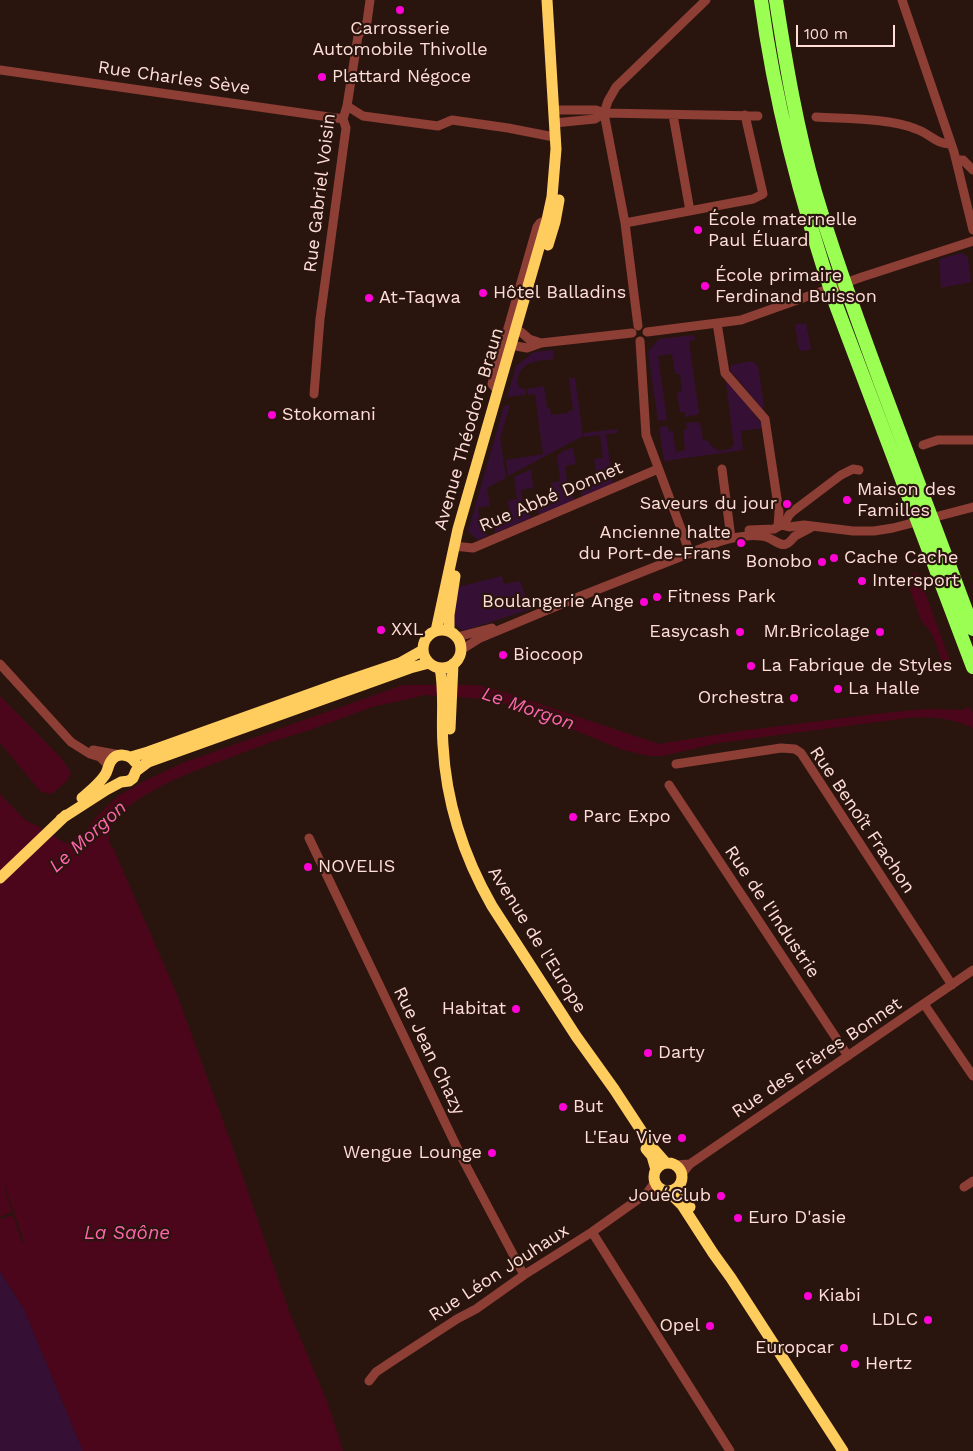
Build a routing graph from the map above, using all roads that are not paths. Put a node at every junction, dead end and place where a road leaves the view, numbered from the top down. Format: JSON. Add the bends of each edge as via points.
{"nodes":[{"id":1,"x":370,"y":0,"type":"edge"},
{"id":2,"x":547,"y":0,"type":"edge"},
{"id":3,"x":553,"y":0,"type":"edge"},
{"id":4,"x":706,"y":0,"type":"edge"},
{"id":5,"x":761,"y":0,"type":"edge"},
{"id":6,"x":776,"y":0,"type":"edge"},
{"id":7,"x":902,"y":0,"type":"edge"},
{"id":8,"x":0,"y":70,"type":"edge"},
{"id":9,"x":348,"y":106,"type":"junction"},
{"id":10,"x":557,"y":110,"type":"junction"},
{"id":11,"x":604,"y":113,"type":"junction"},
{"id":12,"x":673,"y":115,"type":"junction"},
{"id":13,"x":745,"y":115,"type":"junction"},
{"id":14,"x":758,"y":116,"type":"dead end"},
{"id":15,"x":816,"y":117,"type":"dead end"},
{"id":16,"x":343,"y":119,"type":"junction"},
{"id":17,"x":558,"y":123,"type":"junction"},
{"id":18,"x":554,"y":137,"type":"junction"},
{"id":19,"x":950,"y":140,"type":"junction"},
{"id":20,"x":956,"y":160,"type":"junction"},
{"id":21,"x":973,"y":170,"type":"edge"},
{"id":22,"x":690,"y":211,"type":"junction"},
{"id":23,"x":625,"y":223,"type":"junction"},
{"id":24,"x":973,"y":230,"type":"edge"},
{"id":25,"x":973,"y":241,"type":"edge"},
{"id":26,"x":717,"y":323,"type":"junction"},
{"id":27,"x":635,"y":329,"type":"junction"},
{"id":28,"x":521,"y":332,"type":"junction"},
{"id":29,"x":647,"y":332,"type":"junction"},
{"id":30,"x":640,"y":341,"type":"junction"},
{"id":31,"x":511,"y":343,"type":"junction"},
{"id":32,"x":541,"y":343,"type":"junction"},
{"id":33,"x":314,"y":394,"type":"dead end"},
{"id":34,"x":973,"y":440,"type":"edge"},
{"id":35,"x":923,"y":445,"type":"dead end"},
{"id":36,"x":658,"y":469,"type":"junction"},
{"id":37,"x":722,"y":469,"type":"dead end"},
{"id":38,"x":859,"y":470,"type":"dead end"},
{"id":39,"x":973,"y":507,"type":"edge"},
{"id":40,"x":781,"y":526,"type":"junction"},
{"id":41,"x":812,"y":527,"type":"junction"},
{"id":42,"x":731,"y":538,"type":"junction"},
{"id":43,"x":792,"y":538,"type":"junction"},
{"id":44,"x":774,"y":539,"type":"junction"},
{"id":45,"x":457,"y":547,"type":"junction"},
{"id":46,"x":690,"y":553,"type":"junction"},
{"id":47,"x":536,"y":615,"type":"junction"},
{"id":48,"x":973,"y":629,"type":"edge"},
{"id":49,"x":436,"y":631,"type":"junction"},
{"id":50,"x":453,"y":634,"type":"junction"},
{"id":51,"x":423,"y":650,"type":"junction"},
{"id":52,"x":461,"y":650,"type":"junction"},
{"id":53,"x":0,"y":664,"type":"edge"},
{"id":54,"x":453,"y":664,"type":"junction"},
{"id":55,"x":435,"y":666,"type":"junction"},
{"id":56,"x":973,"y":667,"type":"edge"},
{"id":57,"x":448,"y":681,"type":"junction"},
{"id":58,"x":82,"y":749,"type":"junction"},
{"id":59,"x":125,"y":756,"type":"junction"},
{"id":60,"x":676,"y":764,"type":"dead end"},
{"id":61,"x":109,"y":767,"type":"junction"},
{"id":62,"x":136,"y":771,"type":"junction"},
{"id":63,"x":121,"y":782,"type":"junction"},
{"id":64,"x":669,"y":785,"type":"dead end"},
{"id":65,"x":60,"y":819,"type":"junction"},
{"id":66,"x":309,"y":838,"type":"dead end"},
{"id":67,"x":0,"y":878,"type":"edge"},
{"id":68,"x":973,"y":970,"type":"edge"},
{"id":69,"x":952,"y":984,"type":"junction"},
{"id":70,"x":924,"y":1004,"type":"junction"},
{"id":71,"x":848,"y":1056,"type":"junction"},
{"id":72,"x":596,"y":1066,"type":"junction"},
{"id":73,"x":973,"y":1076,"type":"edge"},
{"id":74,"x":675,"y":1168,"type":"junction"},
{"id":75,"x":656,"y":1170,"type":"junction"},
{"id":76,"x":973,"y":1181,"type":"edge"},
{"id":77,"x":680,"y":1186,"type":"junction"},
{"id":78,"x":964,"y":1187,"type":"dead end"},
{"id":79,"x":662,"y":1188,"type":"junction"},
{"id":80,"x":592,"y":1232,"type":"junction"},
{"id":81,"x":524,"y":1275,"type":"junction"},
{"id":82,"x":731,"y":1278,"type":"junction"},
{"id":83,"x":369,"y":1381,"type":"dead end"},
{"id":84,"x":730,"y":1451,"type":"edge"},
{"id":85,"x":843,"y":1451,"type":"edge"}],
"edges":[{"from":1,"to":9,"type":"street","name":"Rue Gabriel Voisin","via":[[367,22],[358,36]]},
{"from":2,"to":10,"type":"main road","name":"Avenue Théodore Braun"},
{"from":3,"to":10,"type":"main road","name":"Avenue Théodore Braun"},
{"from":4,"to":11,"type":"street","via":[[616,87]]},
{"from":5,"to":56,"type":"highway","via":[[787,138],[819,252],[836,305]]},
{"from":6,"to":48,"type":"highway","via":[[796,117],[812,182],[853,310]]},
{"from":7,"to":19,"type":"street"},
{"from":8,"to":16,"type":"street","name":"Rue Charles Sève"},
{"from":9,"to":16,"type":"street","name":"Rue Gabriel Voisin"},
{"from":9,"to":18,"type":"street","via":[[363,116],[438,126],[452,120]]},
{"from":10,"to":11,"type":"street"},
{"from":10,"to":17,"type":"main road","name":"Avenue Théodore Braun"},
{"from":11,"to":12,"type":"street"},
{"from":11,"to":17,"type":"street","via":[[595,119]]},
{"from":11,"to":23,"type":"street"},
{"from":12,"to":13,"type":"street"},
{"from":12,"to":22,"type":"street"},
{"from":13,"to":14,"type":"street"},
{"from":13,"to":22,"type":"street","via":[[763,194],[753,199]]},
{"from":15,"to":19,"type":"street","via":[[897,124],[914,128],[944,144]]},
{"from":16,"to":33,"type":"street","name":"Rue Gabriel Voisin","via":[[346,128],[320,319]]},
{"from":17,"to":18,"type":"main road","name":"Avenue Théodore Braun"},
{"from":17,"to":28,"type":"main road","name":"Avenue Théodore Braun","via":[[562,172],[560,195],[555,222]]},
{"from":18,"to":31,"type":"main road","name":"Avenue Théodore Braun","via":[[552,197]]},
{"from":19,"to":20,"type":"street"},
{"from":20,"to":21,"type":"street","via":[[963,160]]},
{"from":20,"to":24,"type":"street"},
{"from":22,"to":23,"type":"street"},
{"from":23,"to":27,"type":"street"},
{"from":25,"to":26,"type":"street","via":[[741,320]]},
{"from":26,"to":29,"type":"street"},
{"from":26,"to":40,"type":"street","via":[[725,373],[765,419]]},
{"from":27,"to":29,"type":"street","via":[[645,327]]},
{"from":27,"to":30,"type":"street","via":[[635,340]]},
{"from":27,"to":32,"type":"street"},
{"from":28,"to":31,"type":"main road","name":"Avenue Théodore Braun"},
{"from":28,"to":32,"type":"street"},
{"from":29,"to":30,"type":"street","via":[[645,339]]},
{"from":30,"to":36,"type":"street","via":[[646,434]]},
{"from":31,"to":32,"type":"street","via":[[527,348]]},
{"from":31,"to":45,"type":"main road","name":"Avenue Théodore Braun"},
{"from":31,"to":45,"type":"main road","name":"Avenue Théodore Braun"},
{"from":34,"to":35,"type":"street","via":[[938,440]]},
{"from":36,"to":45,"type":"street","name":"Rue Abbé Donnet","via":[[473,548]]},
{"from":36,"to":46,"type":"street"},
{"from":37,"to":42,"type":"street"},
{"from":38,"to":40,"type":"street","via":[[854,469],[835,479],[789,514]]},
{"from":39,"to":41,"type":"street","via":[[874,531]]},
{"from":40,"to":41,"type":"street"},
{"from":40,"to":42,"type":"street","via":[[750,530]]},
{"from":40,"to":43,"type":"street","via":[[792,532]]},
{"from":40,"to":44,"type":"street","via":[[772,534]]},
{"from":41,"to":43,"type":"street"},
{"from":42,"to":44,"type":"street","via":[[763,536]]},
{"from":42,"to":46,"type":"street"},
{"from":43,"to":44,"type":"street","via":[[784,545]]},
{"from":45,"to":49,"type":"main road","name":"Avenue Théodore Braun"},
{"from":45,"to":50,"type":"main road","name":"Avenue Théodore Braun","via":[[449,615]]},
{"from":46,"to":47,"type":"street"},
{"from":47,"to":50,"type":"street"},
{"from":47,"to":52,"type":"street","via":[[480,638]]},
{"from":49,"to":50,"type":"main road"},
{"from":49,"to":51,"type":"main road","via":[[426,638]]},
{"from":50,"to":52,"type":"main road"},
{"from":51,"to":55,"type":"main road"},
{"from":51,"to":59,"type":"main road","via":[[400,663],[148,752]]},
{"from":52,"to":54,"type":"main road"},
{"from":53,"to":58,"type":"street","via":[[71,742]]},
{"from":54,"to":55,"type":"main road","via":[[449,667]]},
{"from":54,"to":57,"type":"main road","name":"Avenue de l'Europe"},
{"from":55,"to":57,"type":"main road","name":"Avenue de l'Europe"},
{"from":55,"to":62,"type":"main road","via":[[410,668],[174,752],[148,762]]},
{"from":57,"to":72,"type":"main road","name":"Avenue de l'Europe","via":[[449,742],[445,768],[458,828],[480,885]]},
{"from":58,"to":59,"type":"street"},
{"from":58,"to":61,"type":"street","via":[[100,757]]},
{"from":59,"to":61,"type":"main road","via":[[112,759]]},
{"from":59,"to":62,"type":"main road","via":[[135,763]]},
{"from":60,"to":69,"type":"street","name":"Rue Benoît Frachon","via":[[781,748],[801,753]]},
{"from":61,"to":63,"type":"main road","via":[[111,776]]},
{"from":61,"to":65,"type":"main road","via":[[99,782]]},
{"from":62,"to":63,"type":"main road","via":[[129,781]]},
{"from":63,"to":65,"type":"main road"},
{"from":64,"to":71,"type":"street","name":"Rue de l'Industrie"},
{"from":65,"to":67,"type":"main road"},
{"from":66,"to":81,"type":"street","name":"Rue Jean Chazy","via":[[462,1158]]},
{"from":68,"to":69,"type":"street","name":"Rue des Frères Bonnet"},
{"from":69,"to":70,"type":"street","name":"Rue des Frères Bonnet"},
{"from":70,"to":71,"type":"street","name":"Rue des Frères Bonnet"},
{"from":70,"to":73,"type":"street"},
{"from":71,"to":74,"type":"street","name":"Rue des Frères Bonnet","via":[[690,1164]]},
{"from":72,"to":74,"type":"main road","name":"Avenue de l'Europe","via":[[652,1147]]},
{"from":72,"to":75,"type":"main road","name":"Avenue de l'Europe","via":[[609,1092],[652,1156]]},
{"from":74,"to":75,"type":"main road","via":[[660,1166]]},
{"from":74,"to":77,"type":"main road","via":[[682,1182]]},
{"from":75,"to":79,"type":"main road","via":[[654,1174]]},
{"from":76,"to":78,"type":"street"},
{"from":77,"to":79,"type":"main road","via":[[675,1190]]},
{"from":77,"to":82,"type":"main road","via":[[686,1202]]},
{"from":79,"to":80,"type":"street","name":"Rue Léon Jouhaux","via":[[647,1193]]},
{"from":79,"to":82,"type":"main road","via":[[682,1205]]},
{"from":80,"to":81,"type":"street","name":"Rue Léon Jouhaux"},
{"from":80,"to":84,"type":"street"},
{"from":81,"to":83,"type":"street","name":"Rue Léon Jouhaux","via":[[492,1299],[376,1372]]},
{"from":82,"to":85,"type":"main road"}]}
